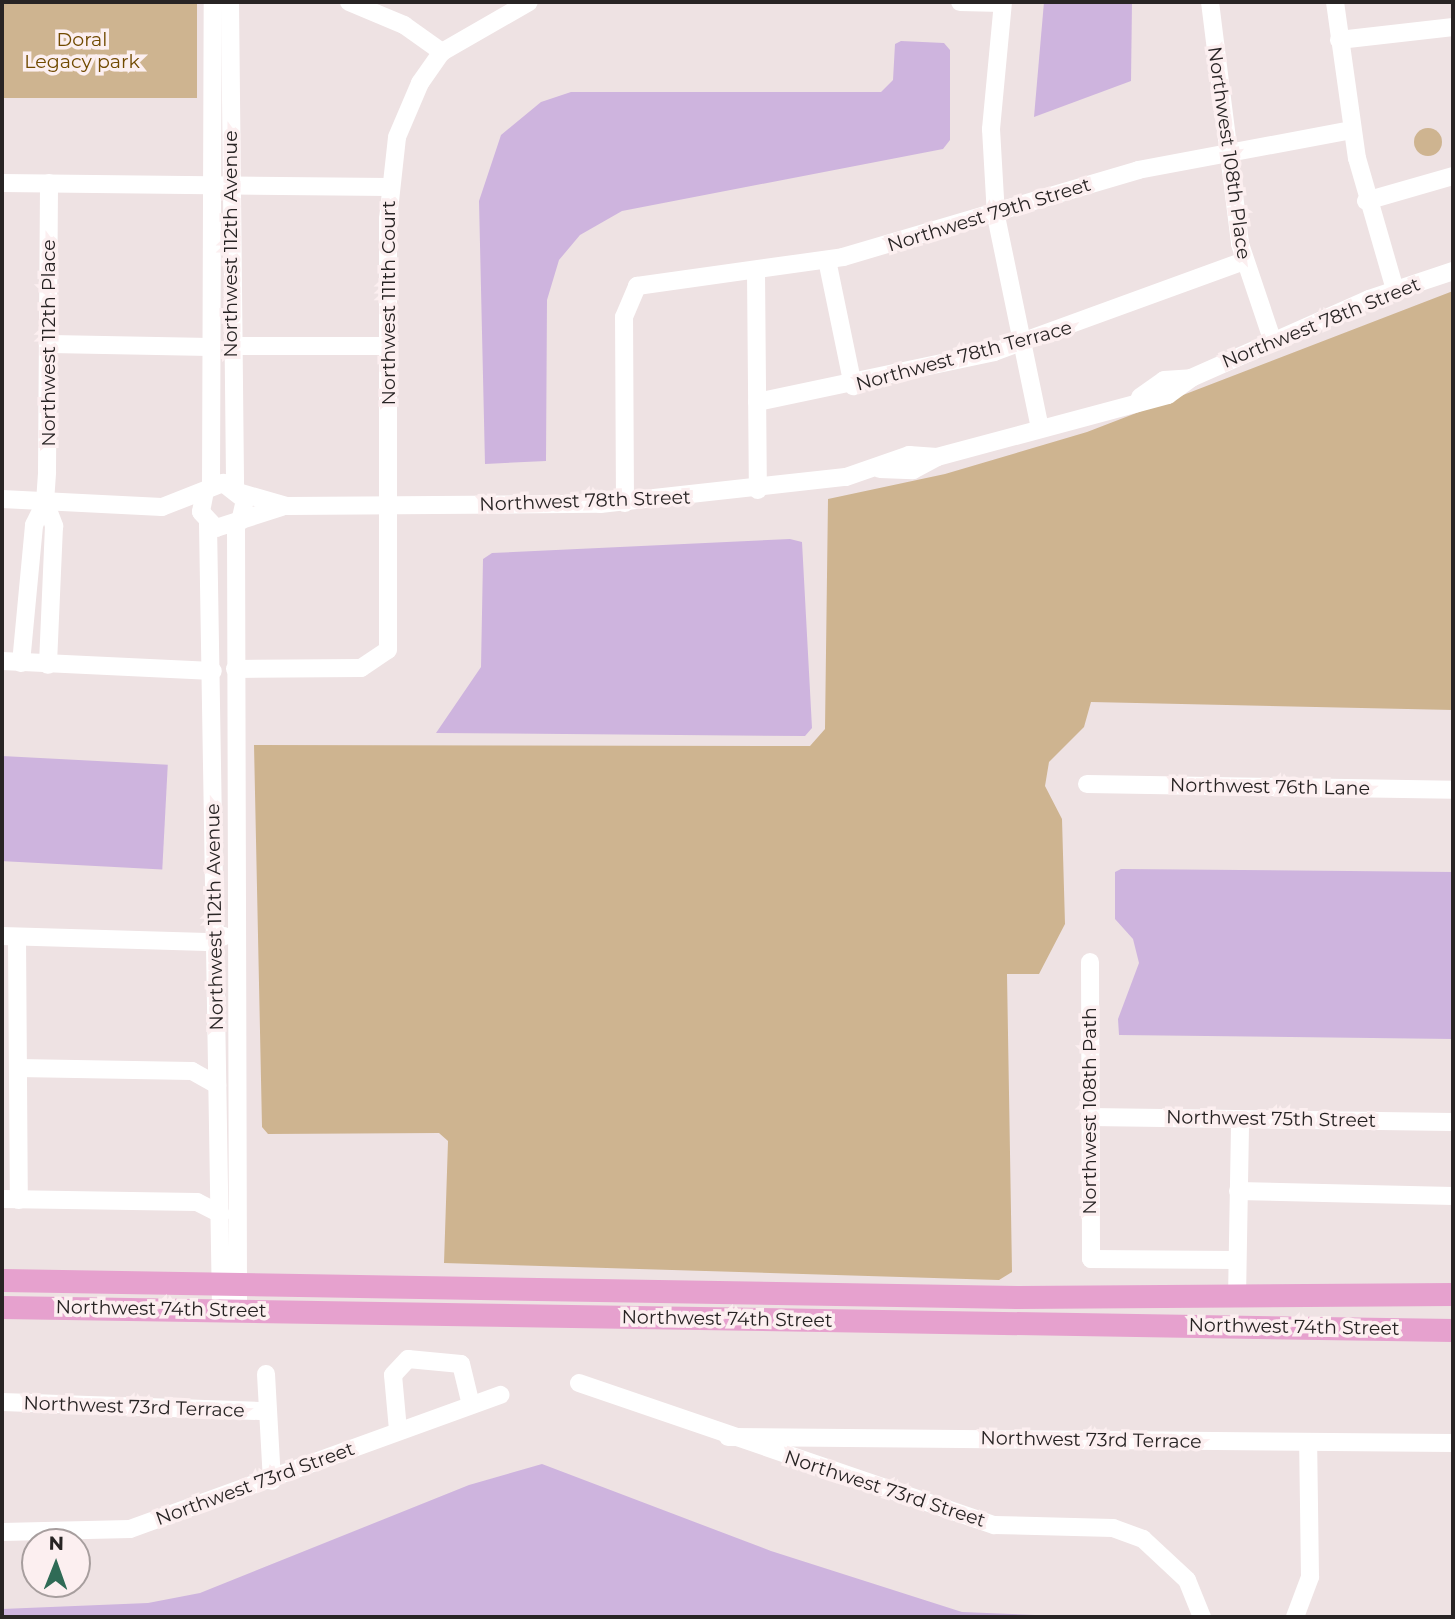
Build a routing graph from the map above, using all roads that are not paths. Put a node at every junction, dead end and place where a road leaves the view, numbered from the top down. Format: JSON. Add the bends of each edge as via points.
{"nodes":[{"id":1,"x":230,"y":2,"type":"edge"},
{"id":2,"x":349,"y":2,"type":"edge"},
{"id":3,"x":529,"y":2,"type":"edge"},
{"id":4,"x":960,"y":2,"type":"edge"},
{"id":5,"x":1002,"y":2,"type":"edge"},
{"id":6,"x":1210,"y":2,"type":"edge"},
{"id":7,"x":1335,"y":2,"type":"edge"},
{"id":8,"x":215,"y":5,"type":"edge"},
{"id":9,"x":1453,"y":27,"type":"edge"},
{"id":10,"x":1339,"y":40,"type":"junction"},
{"id":11,"x":442,"y":52,"type":"junction"},
{"id":12,"x":1352,"y":130,"type":"junction"},
{"id":13,"x":1228,"y":156,"type":"junction"},
{"id":14,"x":1453,"y":176,"type":"edge"},
{"id":15,"x":2,"y":183,"type":"edge"},
{"id":16,"x":49,"y":184,"type":"junction"},
{"id":17,"x":212,"y":186,"type":"junction"},
{"id":18,"x":231,"y":186,"type":"junction"},
{"id":19,"x":389,"y":187,"type":"junction"},
{"id":20,"x":1366,"y":201,"type":"junction"},
{"id":21,"x":996,"y":216,"type":"junction"},
{"id":22,"x":827,"y":260,"type":"junction"},
{"id":23,"x":1244,"y":261,"type":"junction"},
{"id":24,"x":1453,"y":271,"type":"edge"},
{"id":25,"x":755,"y":272,"type":"junction"},
{"id":26,"x":1395,"y":290,"type":"junction"},
{"id":27,"x":1273,"y":341,"type":"junction"},
{"id":28,"x":51,"y":344,"type":"junction"},
{"id":29,"x":388,"y":345,"type":"junction"},
{"id":30,"x":1018,"y":345,"type":"junction"},
{"id":31,"x":210,"y":346,"type":"junction"},
{"id":32,"x":231,"y":346,"type":"junction"},
{"id":33,"x":853,"y":386,"type":"junction"},
{"id":34,"x":757,"y":402,"type":"junction"},
{"id":35,"x":1040,"y":429,"type":"junction"},
{"id":36,"x":208,"y":489,"type":"junction"},
{"id":37,"x":238,"y":490,"type":"junction"},
{"id":38,"x":758,"y":490,"type":"junction"},
{"id":39,"x":2,"y":499,"type":"edge"},
{"id":40,"x":45,"y":502,"type":"junction"},
{"id":41,"x":625,"y":503,"type":"junction"},
{"id":42,"x":287,"y":506,"type":"junction"},
{"id":43,"x":391,"y":506,"type":"junction"},
{"id":44,"x":162,"y":507,"type":"junction"},
{"id":45,"x":206,"y":522,"type":"junction"},
{"id":46,"x":238,"y":523,"type":"junction"},
{"id":47,"x":2,"y":661,"type":"edge"},
{"id":48,"x":21,"y":663,"type":"junction"},
{"id":49,"x":48,"y":665,"type":"junction"},
{"id":50,"x":235,"y":670,"type":"junction"},
{"id":51,"x":213,"y":671,"type":"junction"},
{"id":52,"x":1087,"y":784,"type":"dead end"},
{"id":53,"x":1453,"y":790,"type":"edge"},
{"id":54,"x":237,"y":923,"type":"junction"},
{"id":55,"x":9,"y":937,"type":"edge"},
{"id":56,"x":215,"y":940,"type":"junction"},
{"id":57,"x":1090,"y":962,"type":"dead end"},
{"id":58,"x":18,"y":1068,"type":"junction"},
{"id":59,"x":217,"y":1084,"type":"junction"},
{"id":60,"x":1090,"y":1117,"type":"junction"},
{"id":61,"x":1240,"y":1119,"type":"junction"},
{"id":62,"x":1453,"y":1122,"type":"edge"},
{"id":63,"x":1238,"y":1191,"type":"junction"},
{"id":64,"x":1453,"y":1196,"type":"edge"},
{"id":65,"x":11,"y":1199,"type":"edge"},
{"id":66,"x":220,"y":1214,"type":"junction"},
{"id":67,"x":1237,"y":1260,"type":"junction"},
{"id":68,"x":2,"y":1280,"type":"edge"},
{"id":69,"x":230,"y":1283,"type":"junction"},
{"id":70,"x":1453,"y":1294,"type":"edge"},
{"id":71,"x":1388,"y":1296,"type":"junction"},
{"id":72,"x":1237,"y":1298,"type":"junction"},
{"id":73,"x":2,"y":1307,"type":"edge"},
{"id":74,"x":230,"y":1310,"type":"junction"},
{"id":75,"x":1296,"y":1326,"type":"junction"},
{"id":76,"x":1453,"y":1330,"type":"edge"},
{"id":77,"x":267,"y":1374,"type":"dead end"},
{"id":78,"x":579,"y":1383,"type":"dead end"},
{"id":79,"x":500,"y":1395,"type":"dead end"},
{"id":80,"x":2,"y":1402,"type":"edge"},
{"id":81,"x":471,"y":1405,"type":"junction"},
{"id":82,"x":266,"y":1411,"type":"junction"},
{"id":83,"x":398,"y":1430,"type":"junction"},
{"id":84,"x":729,"y":1437,"type":"junction"},
{"id":85,"x":1308,"y":1442,"type":"junction"},
{"id":86,"x":1453,"y":1443,"type":"edge"},
{"id":87,"x":272,"y":1481,"type":"junction"},
{"id":88,"x":2,"y":1531,"type":"edge"},
{"id":89,"x":1299,"y":1611,"type":"edge"},
{"id":90,"x":1202,"y":1617,"type":"edge"}],
"edges":[{"from":1,"to":18,"type":"street","name":"Northwest 112th Avenue"},
{"from":2,"to":11,"type":"street","via":[[404,25]]},
{"from":3,"to":11,"type":"street","name":"Northwest 111th Court"},
{"from":4,"to":5,"type":"street"},
{"from":5,"to":21,"type":"street","via":[[990,129]]},
{"from":6,"to":13,"type":"street","name":"Northwest 108th Place"},
{"from":7,"to":10,"type":"street"},
{"from":8,"to":17,"type":"street","name":"Northwest 112th Avenue"},
{"from":9,"to":10,"type":"street"},
{"from":10,"to":12,"type":"street"},
{"from":11,"to":19,"type":"street","name":"Northwest 111th Court","via":[[408,109]]},
{"from":12,"to":13,"type":"street","name":"Northwest 79th Street"},
{"from":12,"to":20,"type":"street"},
{"from":13,"to":21,"type":"street","name":"Northwest 79th Street","via":[[1126,173]]},
{"from":13,"to":23,"type":"street","name":"Northwest 108th Place"},
{"from":14,"to":20,"type":"street"},
{"from":15,"to":16,"type":"street"},
{"from":16,"to":17,"type":"street"},
{"from":16,"to":28,"type":"street","name":"Northwest 112th Place"},
{"from":17,"to":18,"type":"street"},
{"from":17,"to":31,"type":"street","name":"Northwest 112th Avenue"},
{"from":18,"to":19,"type":"street"},
{"from":18,"to":32,"type":"street","name":"Northwest 112th Avenue"},
{"from":19,"to":29,"type":"street","name":"Northwest 111th Court"},
{"from":20,"to":26,"type":"street"},
{"from":21,"to":22,"type":"street","name":"Northwest 79th Street"},
{"from":21,"to":30,"type":"street"},
{"from":22,"to":25,"type":"street","name":"Northwest 79th Street"},
{"from":22,"to":33,"type":"street"},
{"from":23,"to":27,"type":"street","name":"Northwest 108th Place"},
{"from":23,"to":30,"type":"street","name":"Northwest 78th Terrace"},
{"from":24,"to":26,"type":"street","name":"Northwest 78th Street"},
{"from":25,"to":34,"type":"street"},
{"from":25,"to":41,"type":"street","name":"Northwest 79th Street","via":[[637,286],[629,295]]},
{"from":26,"to":27,"type":"street","name":"Northwest 78th Street"},
{"from":27,"to":35,"type":"street","name":"Northwest 78th Street","via":[[1191,378],[1164,380],[1138,398]]},
{"from":28,"to":31,"type":"street"},
{"from":28,"to":40,"type":"street","name":"Northwest 112th Place"},
{"from":29,"to":32,"type":"street"},
{"from":29,"to":43,"type":"street","name":"Northwest 111th Court"},
{"from":30,"to":33,"type":"street","name":"Northwest 78th Terrace"},
{"from":30,"to":35,"type":"street"},
{"from":31,"to":36,"type":"street","name":"Northwest 112th Avenue"},
{"from":32,"to":37,"type":"street","name":"Northwest 112th Avenue"},
{"from":33,"to":34,"type":"street","name":"Northwest 78th Terrace"},
{"from":34,"to":38,"type":"street"},
{"from":35,"to":38,"type":"street","name":"Northwest 78th Street","via":[[936,457],[913,470],[880,469]]},
{"from":36,"to":37,"type":"street","name":"Northwest 78th Street"},
{"from":36,"to":44,"type":"street"},
{"from":36,"to":45,"type":"street","name":"Northwest 112th Avenue"},
{"from":37,"to":42,"type":"street","name":"Northwest 78th Street"},
{"from":37,"to":46,"type":"street","name":"Northwest 112th Avenue","via":[[245,508]]},
{"from":38,"to":41,"type":"street","name":"Northwest 78th Street"},
{"from":39,"to":40,"type":"street"},
{"from":40,"to":44,"type":"street"},
{"from":40,"to":48,"type":"street","name":"Northwest 112th Place","via":[[34,525]]},
{"from":40,"to":49,"type":"street","name":"Northwest 112th Place","via":[[54,526]]},
{"from":41,"to":43,"type":"street","name":"Northwest 78th Street"},
{"from":42,"to":43,"type":"street","name":"Northwest 78th Street"},
{"from":42,"to":46,"type":"street","name":"Northwest 78th Street"},
{"from":43,"to":50,"type":"street","name":"Northwest 111th Court","via":[[392,633],[377,663]]},
{"from":44,"to":45,"type":"street"},
{"from":45,"to":46,"type":"street","name":"Northwest 78th Street"},
{"from":45,"to":51,"type":"street","name":"Northwest 112th Avenue"},
{"from":46,"to":50,"type":"street","name":"Northwest 112th Avenue"},
{"from":47,"to":48,"type":"street"},
{"from":48,"to":49,"type":"street"},
{"from":49,"to":51,"type":"street"},
{"from":50,"to":54,"type":"street","name":"Northwest 112th Avenue"},
{"from":51,"to":56,"type":"street","name":"Northwest 112th Avenue"},
{"from":52,"to":53,"type":"street","name":"Northwest 76th Lane"},
{"from":54,"to":56,"type":"street"},
{"from":54,"to":69,"type":"street","name":"Northwest 112th Avenue"},
{"from":55,"to":56,"type":"street"},
{"from":55,"to":58,"type":"street"},
{"from":56,"to":59,"type":"street","name":"Northwest 112th Avenue"},
{"from":57,"to":60,"type":"street","name":"Northwest 108th Path"},
{"from":58,"to":59,"type":"street","via":[[192,1071]]},
{"from":58,"to":65,"type":"street"},
{"from":59,"to":66,"type":"street","name":"Northwest 112th Avenue"},
{"from":60,"to":61,"type":"street","name":"Northwest 75th Street"},
{"from":60,"to":67,"type":"street","name":"Northwest 108th Path","via":[[1091,1259]]},
{"from":61,"to":62,"type":"street","name":"Northwest 75th Street"},
{"from":61,"to":63,"type":"street"},
{"from":63,"to":64,"type":"street"},
{"from":63,"to":67,"type":"street"},
{"from":65,"to":66,"type":"street","via":[[195,1202]]},
{"from":66,"to":69,"type":"street","name":"Northwest 112th Avenue"},
{"from":67,"to":72,"type":"street"},
{"from":68,"to":69,"type":"main road","name":"Northwest 74th Street"},
{"from":69,"to":72,"type":"main road","name":"Northwest 74th Street"},
{"from":69,"to":74,"type":"street","name":"Northwest 112th Avenue"},
{"from":70,"to":71,"type":"main road","name":"Northwest 74th Street"},
{"from":71,"to":72,"type":"main road","name":"Northwest 74th Street"},
{"from":71,"to":75,"type":"main road","via":[[1359,1309],[1306,1309]]},
{"from":73,"to":74,"type":"main road","name":"Northwest 74th Street"},
{"from":74,"to":75,"type":"main road","name":"Northwest 74th Street"},
{"from":75,"to":76,"type":"main road","name":"Northwest 74th Street"},
{"from":77,"to":82,"type":"street"},
{"from":78,"to":84,"type":"street","name":"Northwest 73rd Street"},
{"from":79,"to":81,"type":"street","name":"Northwest 73rd Street"},
{"from":80,"to":82,"type":"street","name":"Northwest 73rd Terrace"},
{"from":81,"to":83,"type":"street","name":"Northwest 73rd Street"},
{"from":81,"to":83,"type":"street","via":[[461,1364],[408,1359],[393,1375]]},
{"from":82,"to":87,"type":"street"},
{"from":83,"to":87,"type":"street","name":"Northwest 73rd Street"},
{"from":84,"to":85,"type":"street","name":"Northwest 73rd Terrace"},
{"from":84,"to":90,"type":"street","name":"Northwest 73rd Street","via":[[994,1525],[1113,1528],[1143,1539],[1187,1580]]},
{"from":85,"to":86,"type":"street","name":"Northwest 73rd Terrace"},
{"from":85,"to":89,"type":"street","via":[[1310,1577]]},
{"from":87,"to":88,"type":"street","name":"Northwest 73rd Street","via":[[130,1529]]}]}
